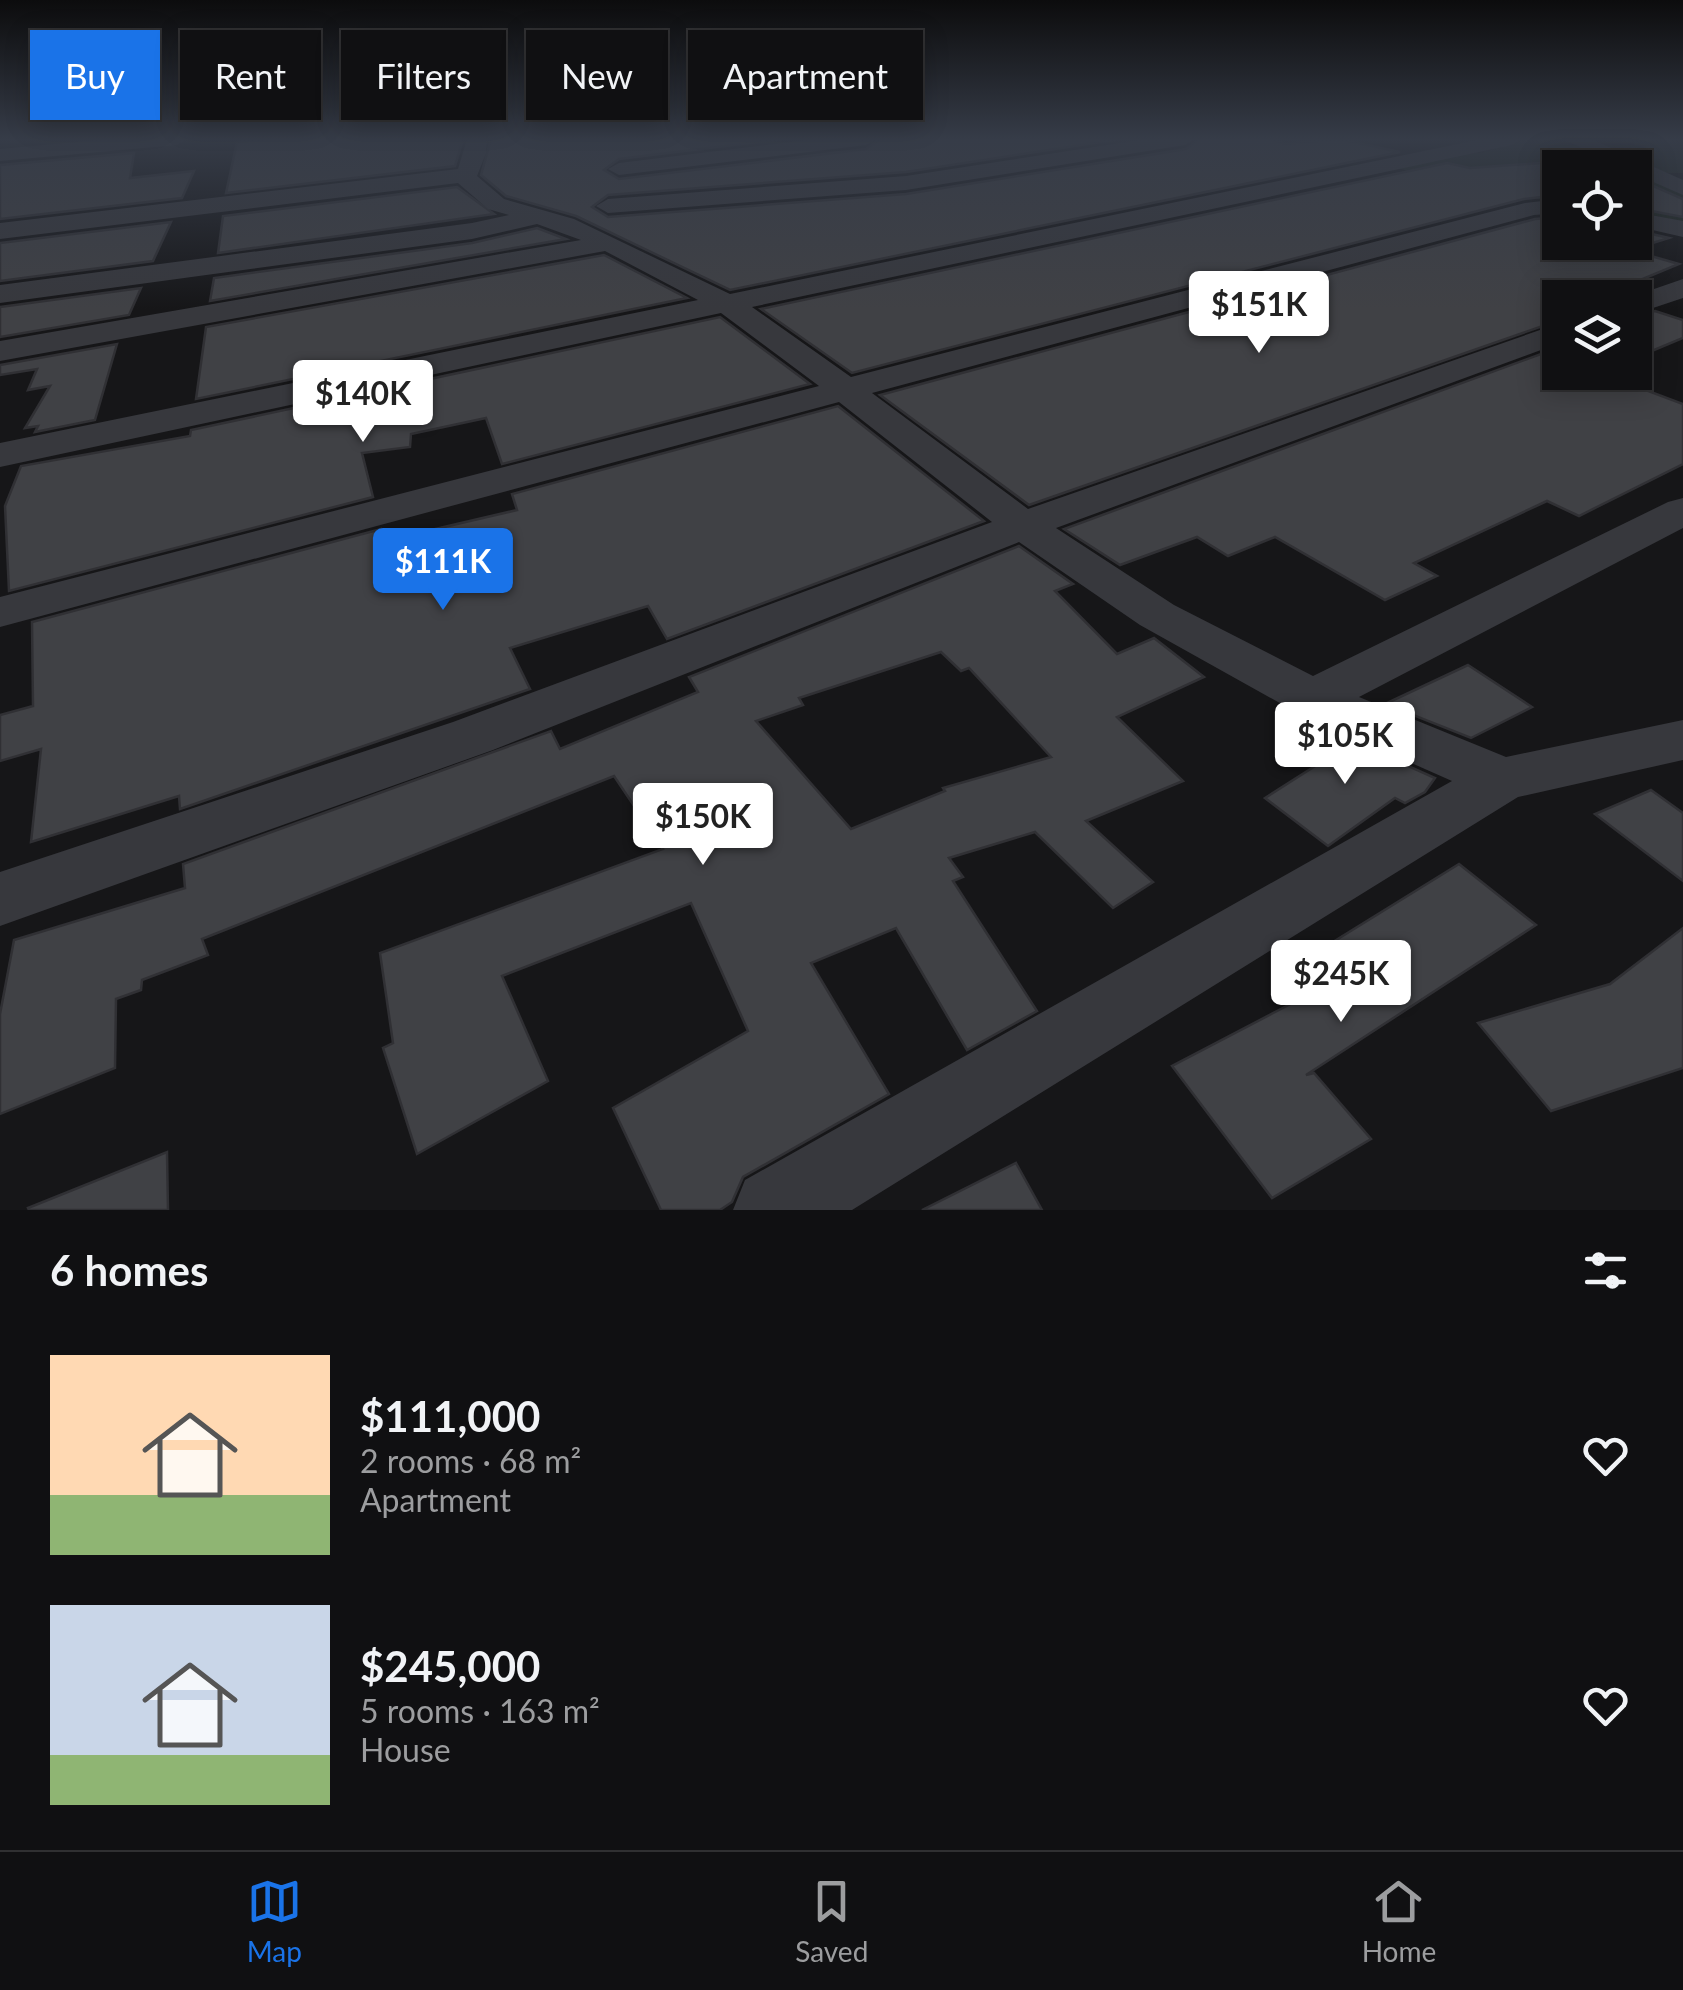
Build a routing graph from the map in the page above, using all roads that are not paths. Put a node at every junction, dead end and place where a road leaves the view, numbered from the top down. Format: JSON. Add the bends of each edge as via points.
{"nodes":[{"id":1,"x":291,"y":195,"type":"edge"},
{"id":2,"x":487,"y":195,"type":"edge"},
{"id":3,"x":611,"y":195,"type":"edge"},
{"id":4,"x":744,"y":195,"type":"edge"},
{"id":5,"x":1243,"y":195,"type":"edge"},
{"id":6,"x":608,"y":206,"type":"junction"},
{"id":7,"x":1542,"y":207,"type":"edge"},
{"id":8,"x":534,"y":217,"type":"junction"},
{"id":9,"x":1652,"y":223,"type":"edge"},
{"id":10,"x":566,"y":224,"type":"junction"},
{"id":11,"x":1683,"y":229,"type":"edge"},
{"id":12,"x":0,"y":231,"type":"edge"},
{"id":13,"x":609,"y":243,"type":"junction"},
{"id":14,"x":1683,"y":288,"type":"edge"},
{"id":15,"x":0,"y":294,"type":"edge"},
{"id":16,"x":1652,"y":299,"type":"edge"},
{"id":17,"x":726,"y":304,"type":"junction"},
{"id":18,"x":1542,"y":338,"type":"edge"},
{"id":19,"x":0,"y":350,"type":"edge"},
{"id":20,"x":844,"y":390,"type":"junction"},
{"id":21,"x":0,"y":455,"type":"edge"},
{"id":22,"x":1683,"y":511,"type":"edge"},
{"id":23,"x":1023,"y":525,"type":"junction"},
{"id":24,"x":0,"y":612,"type":"edge"},
{"id":25,"x":1313,"y":698,"type":"junction"},
{"id":26,"x":1683,"y":740,"type":"edge"},
{"id":27,"x":1502,"y":778,"type":"junction"},
{"id":28,"x":0,"y":899,"type":"edge"},
{"id":29,"x":775,"y":1210,"type":"edge"}],
"edges":[{"from":1,"to":12,"type":"street"},
{"from":2,"to":8,"type":"street"},
{"from":3,"to":6,"type":"street"},
{"from":4,"to":6,"type":"street"},
{"from":5,"to":17,"type":"street"},
{"from":6,"to":10,"type":"street"},
{"from":7,"to":20,"type":"street"},
{"from":8,"to":10,"type":"street"},
{"from":8,"to":15,"type":"street","via":[[472,231]]},
{"from":9,"to":11,"type":"street"},
{"from":10,"to":13,"type":"street"},
{"from":13,"to":17,"type":"street"},
{"from":13,"to":19,"type":"street"},
{"from":14,"to":16,"type":"street"},
{"from":17,"to":20,"type":"street"},
{"from":17,"to":21,"type":"street"},
{"from":18,"to":23,"type":"street"},
{"from":20,"to":23,"type":"street"},
{"from":20,"to":24,"type":"street"},
{"from":22,"to":25,"type":"street"},
{"from":23,"to":25,"type":"street","via":[[1157,615]]},
{"from":23,"to":28,"type":"street","via":[[473,736]]},
{"from":25,"to":27,"type":"street"},
{"from":26,"to":27,"type":"street"},
{"from":27,"to":29,"type":"street"}]}
